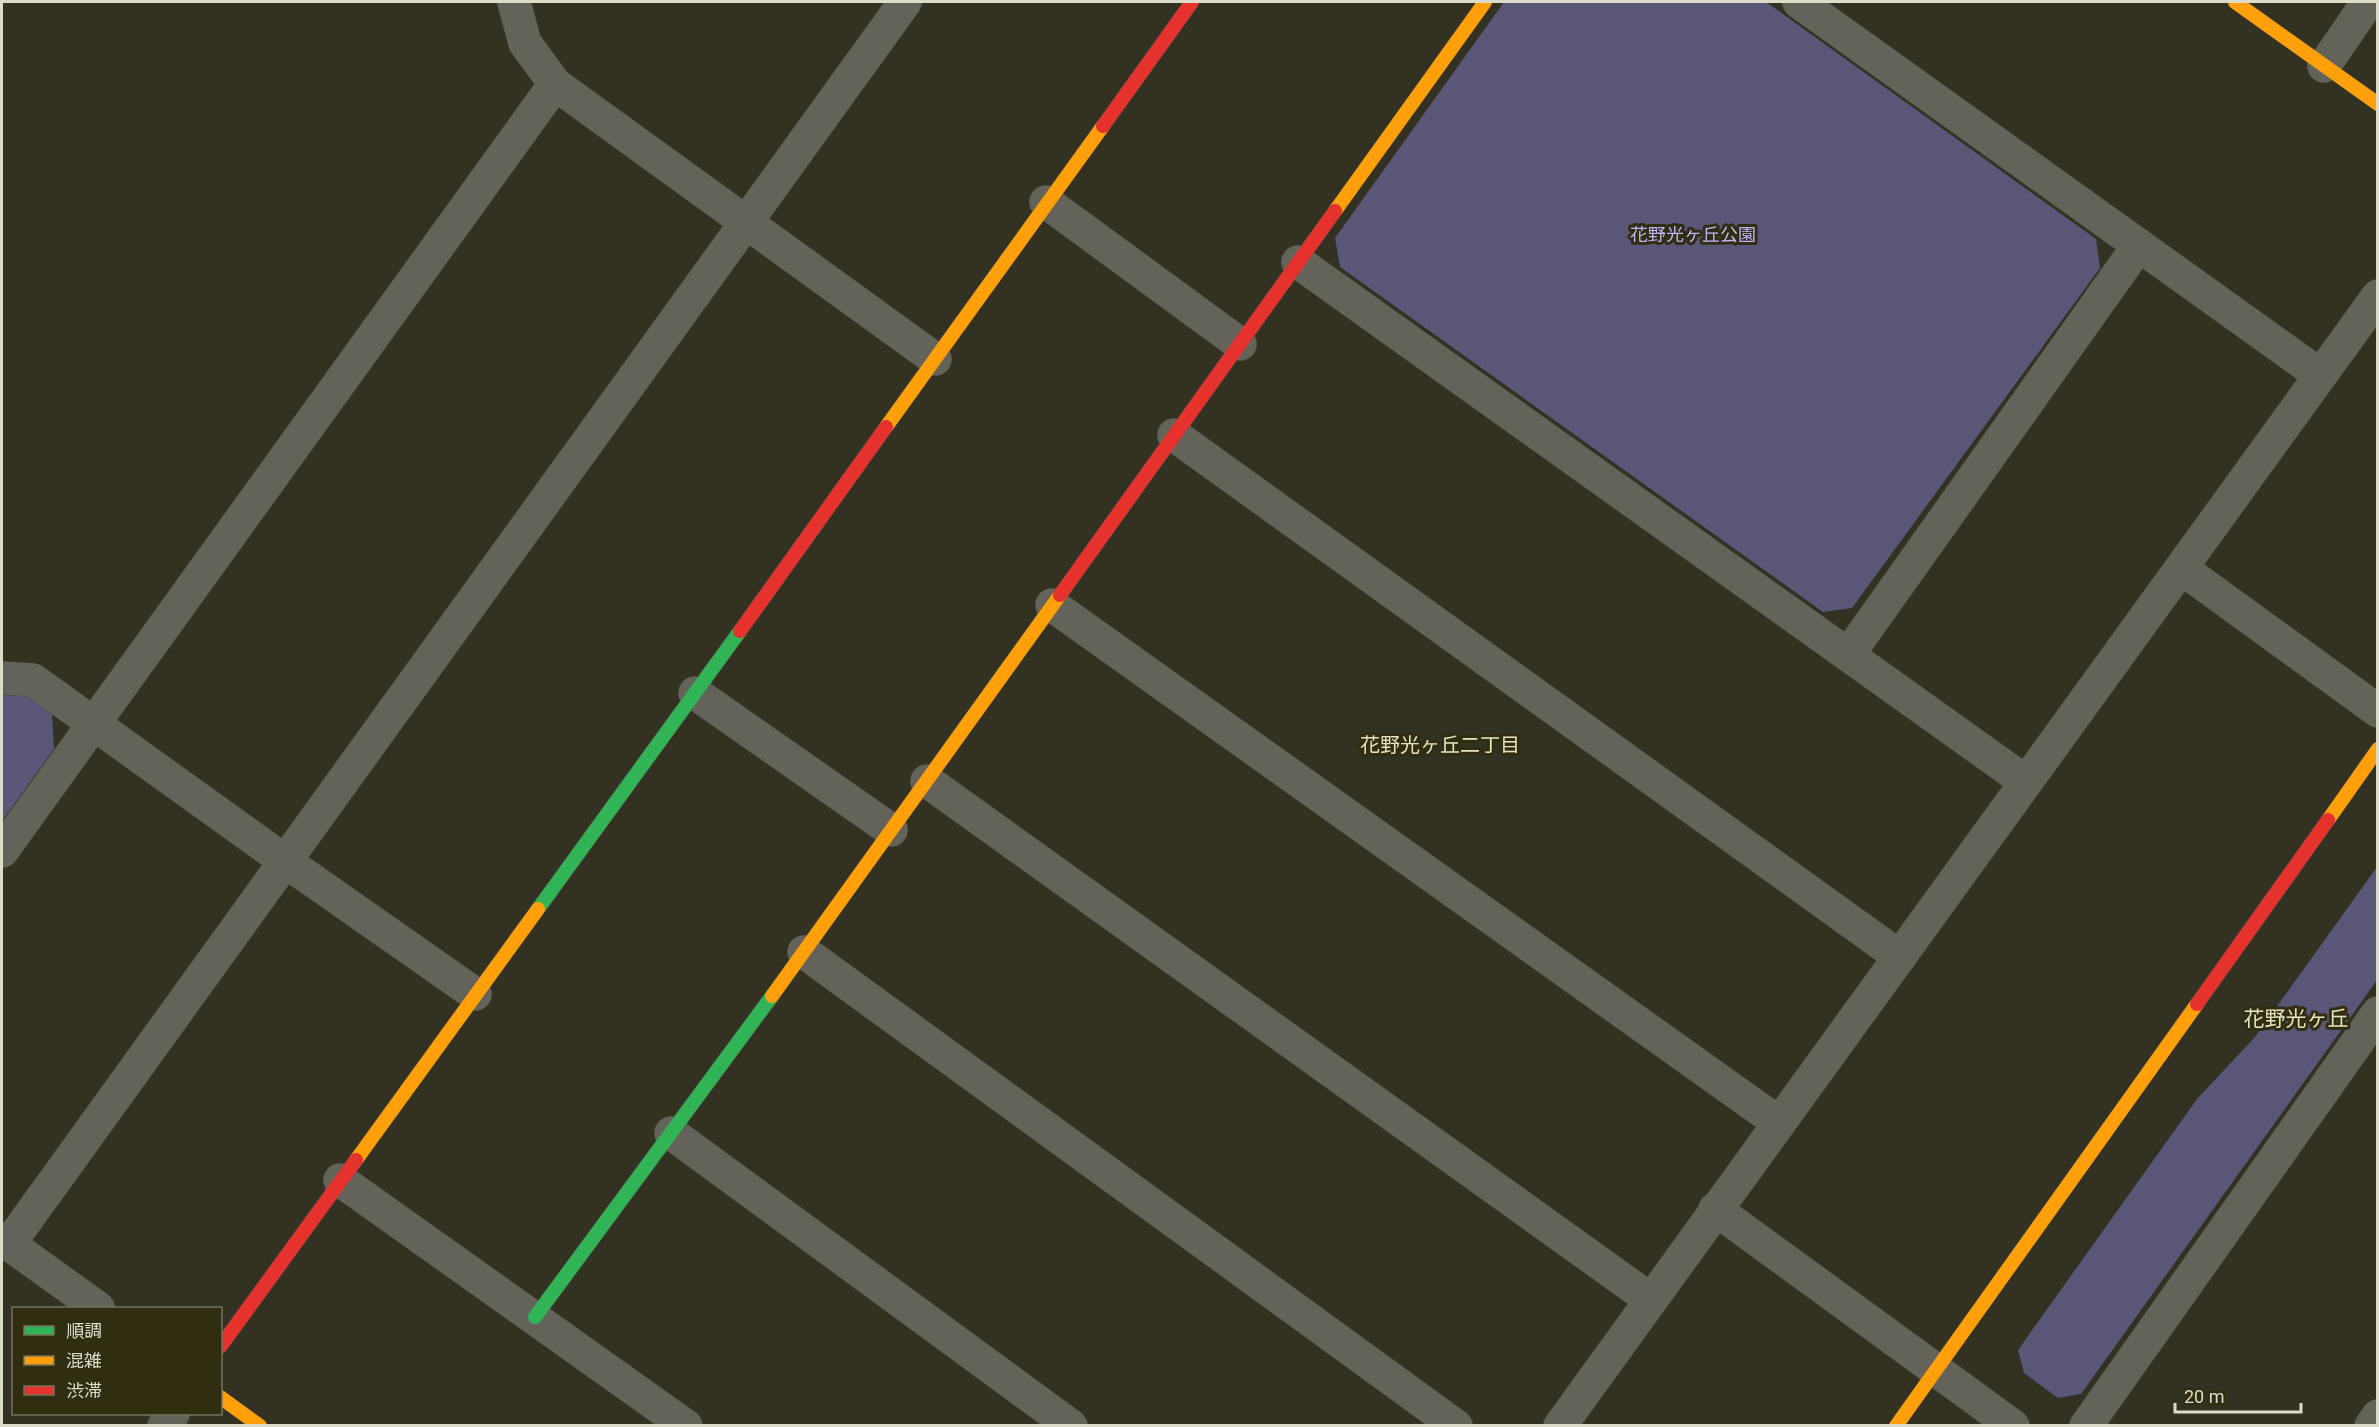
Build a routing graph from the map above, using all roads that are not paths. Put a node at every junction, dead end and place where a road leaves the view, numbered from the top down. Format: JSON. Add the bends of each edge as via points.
{"nodes":[{"id":1,"x":514,"y":2,"type":"edge"},
{"id":2,"x":905,"y":2,"type":"edge"},
{"id":3,"x":1192,"y":2,"type":"edge"},
{"id":4,"x":1485,"y":2,"type":"edge"},
{"id":5,"x":2235,"y":2,"type":"edge"},
{"id":6,"x":2368,"y":2,"type":"edge"},
{"id":7,"x":1808,"y":4,"type":"edge"},
{"id":8,"x":2324,"y":66,"type":"junction"},
{"id":9,"x":555,"y":84,"type":"junction"},
{"id":10,"x":2378,"y":104,"type":"edge"},
{"id":11,"x":1046,"y":202,"type":"junction"},
{"id":12,"x":747,"y":222,"type":"junction"},
{"id":13,"x":2139,"y":245,"type":"junction"},
{"id":14,"x":1298,"y":262,"type":"junction"},
{"id":15,"x":2378,"y":296,"type":"edge"},
{"id":16,"x":1240,"y":344,"type":"junction"},
{"id":17,"x":934,"y":358,"type":"junction"},
{"id":18,"x":2320,"y":375,"type":"junction"},
{"id":19,"x":1174,"y":435,"type":"junction"},
{"id":20,"x":2181,"y":568,"type":"junction"},
{"id":21,"x":1053,"y":605,"type":"junction"},
{"id":22,"x":1848,"y":655,"type":"junction"},
{"id":23,"x":2,"y":678,"type":"edge"},
{"id":24,"x":695,"y":693,"type":"junction"},
{"id":25,"x":2378,"y":711,"type":"edge"},
{"id":26,"x":95,"y":722,"type":"junction"},
{"id":27,"x":2378,"y":749,"type":"edge"},
{"id":28,"x":927,"y":781,"type":"junction"},
{"id":29,"x":2026,"y":782,"type":"junction"},
{"id":30,"x":891,"y":830,"type":"junction"},
{"id":31,"x":2,"y":851,"type":"edge"},
{"id":32,"x":285,"y":861,"type":"junction"},
{"id":33,"x":804,"y":952,"type":"junction"},
{"id":34,"x":1900,"y":957,"type":"junction"},
{"id":35,"x":476,"y":994,"type":"junction"},
{"id":36,"x":2378,"y":1013,"type":"edge"},
{"id":37,"x":1779,"y":1124,"type":"junction"},
{"id":38,"x":671,"y":1133,"type":"junction"},
{"id":39,"x":340,"y":1180,"type":"junction"},
{"id":40,"x":1716,"y":1209,"type":"junction"},
{"id":41,"x":5,"y":1242,"type":"edge"},
{"id":42,"x":1651,"y":1300,"type":"junction"},
{"id":43,"x":97,"y":1307,"type":"edge"},
{"id":44,"x":535,"y":1317,"type":"junction"},
{"id":45,"x":222,"y":1344,"type":"edge"},
{"id":46,"x":1936,"y":1369,"type":"junction"},
{"id":47,"x":222,"y":1398,"type":"edge"},
{"id":48,"x":2378,"y":1416,"type":"edge"},
{"id":49,"x":260,"y":1425,"type":"edge"},
{"id":50,"x":686,"y":1425,"type":"edge"},
{"id":51,"x":1071,"y":1425,"type":"edge"},
{"id":52,"x":1456,"y":1425,"type":"edge"},
{"id":53,"x":1560,"y":1425,"type":"edge"},
{"id":54,"x":1896,"y":1425,"type":"edge"},
{"id":55,"x":2013,"y":1425,"type":"edge"},
{"id":56,"x":2086,"y":1425,"type":"edge"},
{"id":57,"x":2371,"y":1425,"type":"edge"}],
"edges":[{"from":1,"to":9,"type":"street","via":[[525,43]]},
{"from":2,"to":12,"type":"street"},
{"from":3,"to":11,"type":"street"},
{"from":4,"to":14,"type":"street"},
{"from":5,"to":8,"type":"street"},
{"from":6,"to":8,"type":"street"},
{"from":7,"to":13,"type":"street"},
{"from":8,"to":10,"type":"street"},
{"from":9,"to":12,"type":"street"},
{"from":9,"to":26,"type":"street"},
{"from":11,"to":16,"type":"street"},
{"from":11,"to":17,"type":"street"},
{"from":12,"to":17,"type":"street"},
{"from":12,"to":32,"type":"street"},
{"from":13,"to":18,"type":"street"},
{"from":13,"to":22,"type":"street"},
{"from":14,"to":16,"type":"street"},
{"from":14,"to":22,"type":"street"},
{"from":15,"to":18,"type":"street"},
{"from":16,"to":19,"type":"street"},
{"from":17,"to":24,"type":"street"},
{"from":18,"to":20,"type":"street"},
{"from":19,"to":21,"type":"street"},
{"from":19,"to":34,"type":"street"},
{"from":20,"to":25,"type":"street"},
{"from":20,"to":29,"type":"street"},
{"from":21,"to":28,"type":"street"},
{"from":21,"to":37,"type":"street"},
{"from":22,"to":29,"type":"street"},
{"from":23,"to":26,"type":"street","via":[[33,680]]},
{"from":24,"to":30,"type":"street"},
{"from":24,"to":35,"type":"street"},
{"from":26,"to":31,"type":"street"},
{"from":26,"to":32,"type":"street"},
{"from":27,"to":46,"type":"street"},
{"from":28,"to":30,"type":"street"},
{"from":28,"to":42,"type":"street"},
{"from":29,"to":34,"type":"street"},
{"from":30,"to":33,"type":"street"},
{"from":32,"to":35,"type":"street"},
{"from":32,"to":41,"type":"street"},
{"from":33,"to":38,"type":"street"},
{"from":33,"to":52,"type":"street"},
{"from":34,"to":37,"type":"street"},
{"from":35,"to":39,"type":"street"},
{"from":36,"to":56,"type":"street"},
{"from":37,"to":40,"type":"street"},
{"from":38,"to":44,"type":"street"},
{"from":38,"to":51,"type":"street"},
{"from":39,"to":44,"type":"street"},
{"from":39,"to":45,"type":"street"},
{"from":40,"to":42,"type":"street"},
{"from":40,"to":46,"type":"street"},
{"from":41,"to":43,"type":"street"},
{"from":42,"to":53,"type":"street"},
{"from":44,"to":50,"type":"street"},
{"from":46,"to":54,"type":"street"},
{"from":46,"to":55,"type":"street"},
{"from":47,"to":49,"type":"street"},
{"from":48,"to":57,"type":"street"}]}
